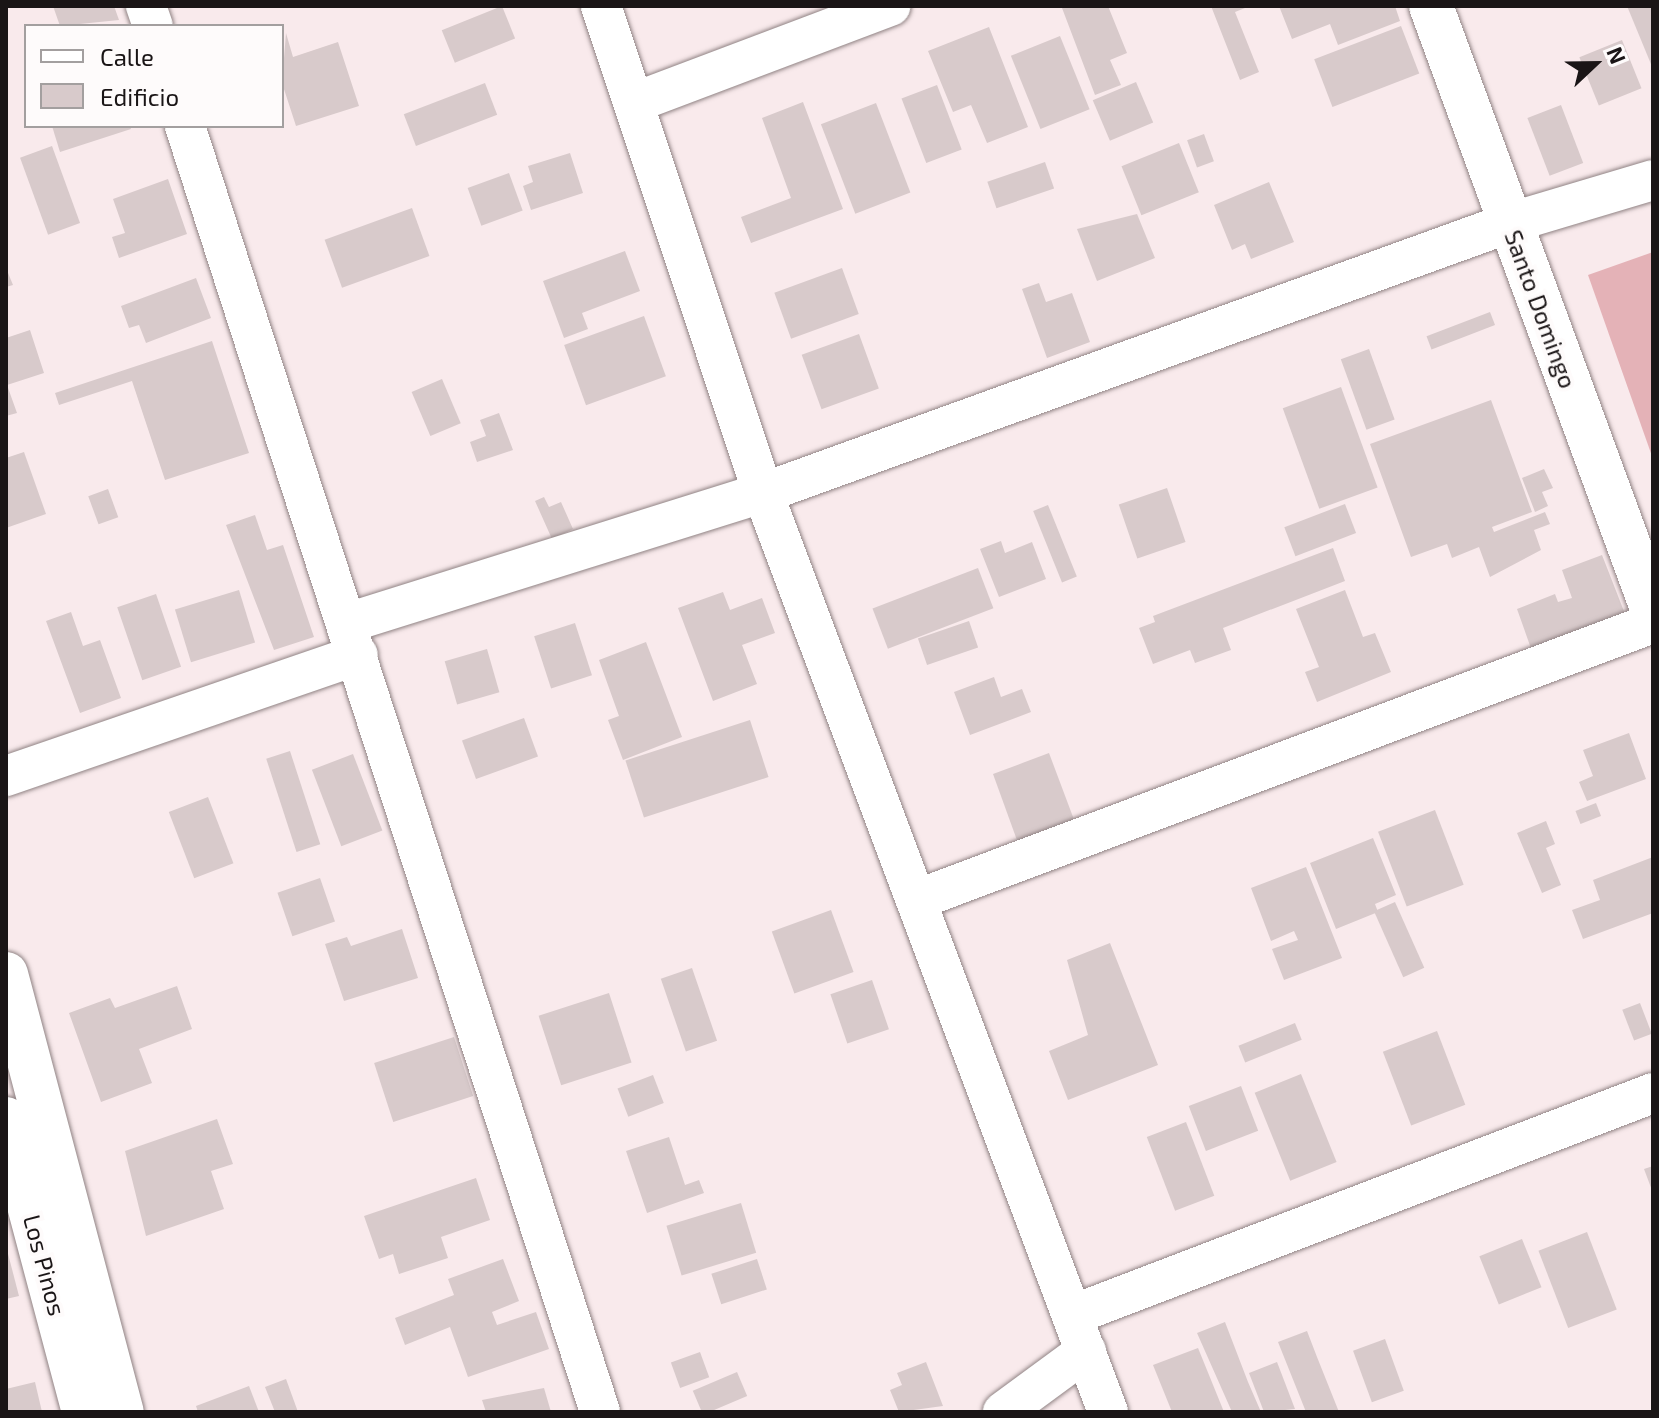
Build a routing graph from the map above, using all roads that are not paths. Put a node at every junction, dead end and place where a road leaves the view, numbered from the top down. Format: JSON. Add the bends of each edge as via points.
{"nodes":[{"id":1,"x":601,"y":6,"type":"edge"},
{"id":2,"x":890,"y":6,"type":"edge"},
{"id":3,"x":1431,"y":6,"type":"edge"},
{"id":4,"x":636,"y":102,"type":"junction"},
{"id":5,"x":186,"y":128,"type":"edge"},
{"id":6,"x":1653,"y":180,"type":"edge"},
{"id":7,"x":1509,"y":223,"type":"junction"},
{"id":8,"x":763,"y":493,"type":"junction"},
{"id":9,"x":1653,"y":611,"type":"edge"},
{"id":10,"x":1653,"y":623,"type":"edge"},
{"id":11,"x":353,"y":639,"type":"junction"},
{"id":12,"x":6,"y":776,"type":"edge"},
{"id":13,"x":916,"y":900,"type":"junction"},
{"id":14,"x":6,"y":974,"type":"edge"},
{"id":15,"x":1653,"y":1093,"type":"edge"},
{"id":16,"x":16,"y":1120,"type":"edge"},
{"id":17,"x":1075,"y":1314,"type":"junction"},
{"id":18,"x":1086,"y":1351,"type":"junction"},
{"id":19,"x":84,"y":1412,"type":"edge"},
{"id":20,"x":122,"y":1412,"type":"edge"},
{"id":21,"x":600,"y":1412,"type":"edge"},
{"id":22,"x":1003,"y":1412,"type":"edge"},
{"id":23,"x":1108,"y":1412,"type":"edge"}],
"edges":[{"from":1,"to":4,"type":"street"},
{"from":2,"to":4,"type":"street"},
{"from":3,"to":7,"type":"street","name":"Santo Domingo"},
{"from":4,"to":8,"type":"street"},
{"from":5,"to":11,"type":"street"},
{"from":6,"to":7,"type":"street"},
{"from":7,"to":8,"type":"street"},
{"from":7,"to":9,"type":"street","name":"Santo Domingo"},
{"from":8,"to":11,"type":"street"},
{"from":8,"to":13,"type":"street"},
{"from":10,"to":13,"type":"street"},
{"from":11,"to":12,"type":"street"},
{"from":11,"to":21,"type":"street"},
{"from":13,"to":17,"type":"street"},
{"from":14,"to":16,"type":"street"},
{"from":15,"to":17,"type":"street"},
{"from":16,"to":19,"type":"street","name":"Los Pinos"},
{"from":16,"to":20,"type":"street"},
{"from":17,"to":18,"type":"street"},
{"from":18,"to":22,"type":"street"},
{"from":18,"to":23,"type":"street"}]}
